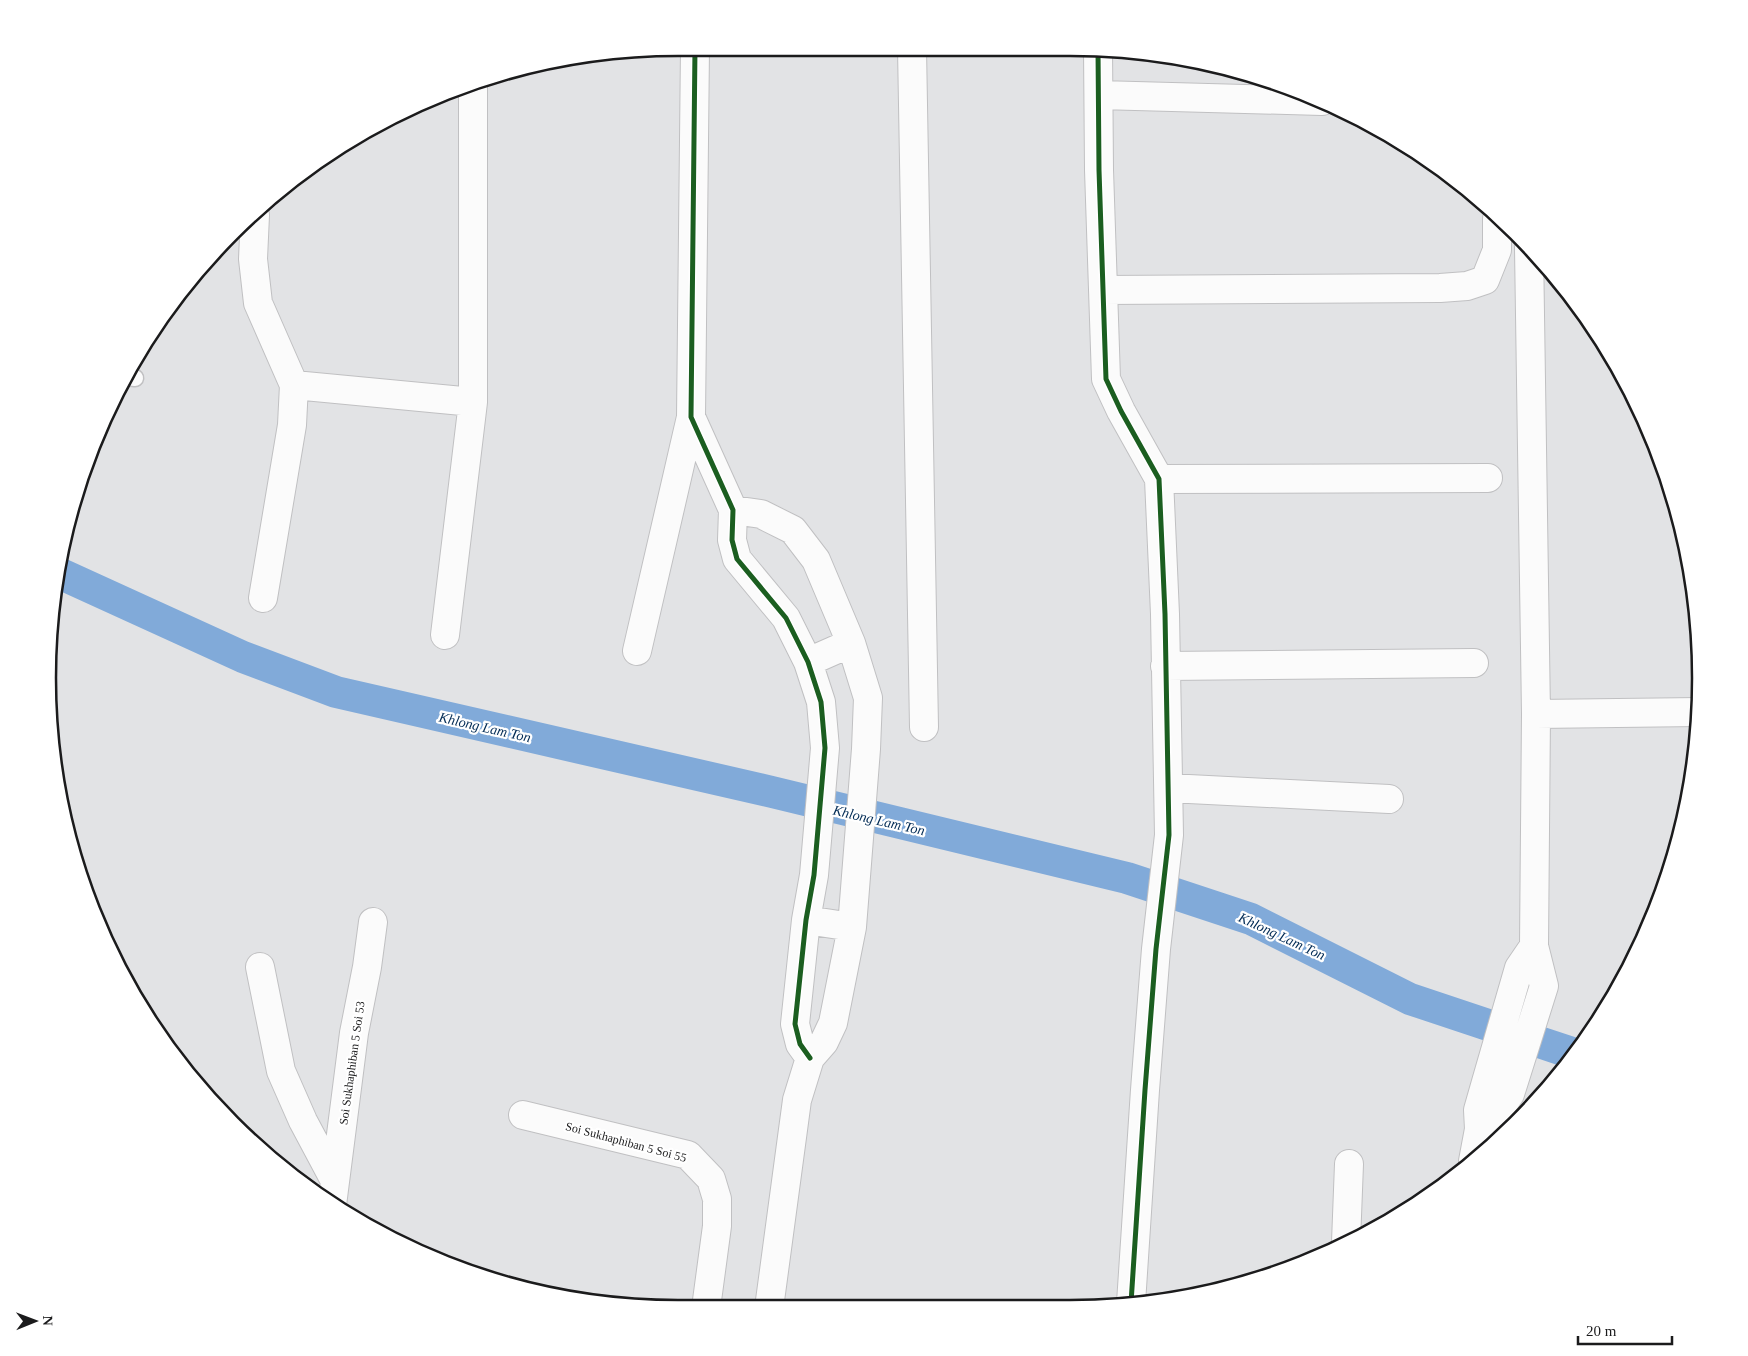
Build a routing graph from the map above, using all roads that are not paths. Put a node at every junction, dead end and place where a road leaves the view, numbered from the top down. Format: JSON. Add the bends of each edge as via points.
{"nodes":[{"id":1,"x":695,"y":56,"type":"edge"},
{"id":2,"x":912,"y":56,"type":"edge"},
{"id":3,"x":1098,"y":57,"type":"edge"},
{"id":4,"x":473,"y":91,"type":"edge"},
{"id":5,"x":1099,"y":95,"type":"junction"},
{"id":6,"x":1301,"y":101,"type":"edge"},
{"id":7,"x":254,"y":224,"type":"edge"},
{"id":8,"x":1497,"y":226,"type":"edge"},
{"id":9,"x":1528,"y":258,"type":"edge"},
{"id":10,"x":1103,"y":290,"type":"junction"},
{"id":11,"x":294,"y":385,"type":"junction"},
{"id":12,"x":473,"y":402,"type":"junction"},
{"id":13,"x":691,"y":417,"type":"junction"},
{"id":14,"x":1488,"y":478,"type":"dead end"},
{"id":15,"x":1159,"y":479,"type":"junction"},
{"id":16,"x":733,"y":510,"type":"junction"},
{"id":17,"x":263,"y":598,"type":"dead end"},
{"id":18,"x":445,"y":635,"type":"dead end"},
{"id":19,"x":852,"y":643,"type":"junction"},
{"id":20,"x":637,"y":651,"type":"dead end"},
{"id":21,"x":808,"y":662,"type":"junction"},
{"id":22,"x":1474,"y":663,"type":"dead end"},
{"id":23,"x":1166,"y":666,"type":"junction"},
{"id":24,"x":1690,"y":712,"type":"edge"},
{"id":25,"x":1536,"y":714,"type":"junction"},
{"id":26,"x":924,"y":727,"type":"dead end"},
{"id":27,"x":1169,"y":788,"type":"junction"},
{"id":28,"x":1390,"y":798,"type":"dead end"},
{"id":29,"x":806,"y":920,"type":"junction"},
{"id":30,"x":373,"y":922,"type":"dead end"},
{"id":31,"x":852,"y":927,"type":"junction"},
{"id":32,"x":1534,"y":946,"type":"junction"},
{"id":33,"x":260,"y":967,"type":"dead end"},
{"id":34,"x":810,"y":1058,"type":"junction"},
{"id":35,"x":523,"y":1115,"type":"dead end"},
{"id":36,"x":1479,"y":1129,"type":"junction"},
{"id":37,"x":1475,"y":1149,"type":"edge"},
{"id":38,"x":1349,"y":1164,"type":"dead end"},
{"id":39,"x":334,"y":1193,"type":"edge"},
{"id":40,"x":1346,"y":1235,"type":"edge"},
{"id":41,"x":1131,"y":1296,"type":"edge"},
{"id":42,"x":707,"y":1300,"type":"edge"},
{"id":43,"x":770,"y":1300,"type":"edge"}],
"edges":[{"from":1,"to":13,"type":"street"},
{"from":2,"to":26,"type":"street"},
{"from":3,"to":5,"type":"street"},
{"from":4,"to":12,"type":"street"},
{"from":5,"to":6,"type":"street"},
{"from":5,"to":10,"type":"street"},
{"from":7,"to":11,"type":"street","via":[[253,259],[258,304]]},
{"from":8,"to":10,"type":"street","via":[[1497,250],[1485,280],[1467,286]]},
{"from":9,"to":25,"type":"street"},
{"from":10,"to":15,"type":"street","via":[[1106,379]]},
{"from":11,"to":12,"type":"street"},
{"from":11,"to":17,"type":"street","via":[[292,425]]},
{"from":12,"to":18,"type":"street"},
{"from":13,"to":16,"type":"street"},
{"from":13,"to":20,"type":"street"},
{"from":14,"to":15,"type":"street"},
{"from":15,"to":23,"type":"street"},
{"from":16,"to":19,"type":"street","via":[[761,514],[793,530],[816,560]]},
{"from":16,"to":21,"type":"street","via":[[732,540],[737,559],[786,618]]},
{"from":19,"to":21,"type":"street"},
{"from":19,"to":31,"type":"street","via":[[868,698]]},
{"from":21,"to":29,"type":"street","via":[[821,702],[825,748],[814,875]]},
{"from":22,"to":23,"type":"street"},
{"from":23,"to":27,"type":"street"},
{"from":24,"to":25,"type":"street"},
{"from":25,"to":32,"type":"street"},
{"from":27,"to":28,"type":"street"},
{"from":27,"to":41,"type":"street","via":[[1169,835],[1156,949]]},
{"from":29,"to":31,"type":"street"},
{"from":29,"to":34,"type":"street","via":[[796,1024],[800,1044]]},
{"from":30,"to":39,"type":"street","name":"Soi Sukhaphiban 5 Soi 53","via":[[354,1033]]},
{"from":31,"to":34,"type":"street","via":[[833,1023],[824,1042]]},
{"from":32,"to":36,"type":"street","via":[[1519,968],[1478,1110]]},
{"from":32,"to":36,"type":"street","via":[[1544,986],[1510,1094],[1494,1117]]},
{"from":33,"to":39,"type":"street","via":[[281,1071]]},
{"from":34,"to":43,"type":"street","via":[[797,1100]]},
{"from":35,"to":42,"type":"street","name":"Soi Sukhaphiban 5 Soi 55","via":[[688,1155],[711,1179],[717,1199],[717,1226]]},
{"from":36,"to":37,"type":"street"},
{"from":38,"to":40,"type":"street"}]}
